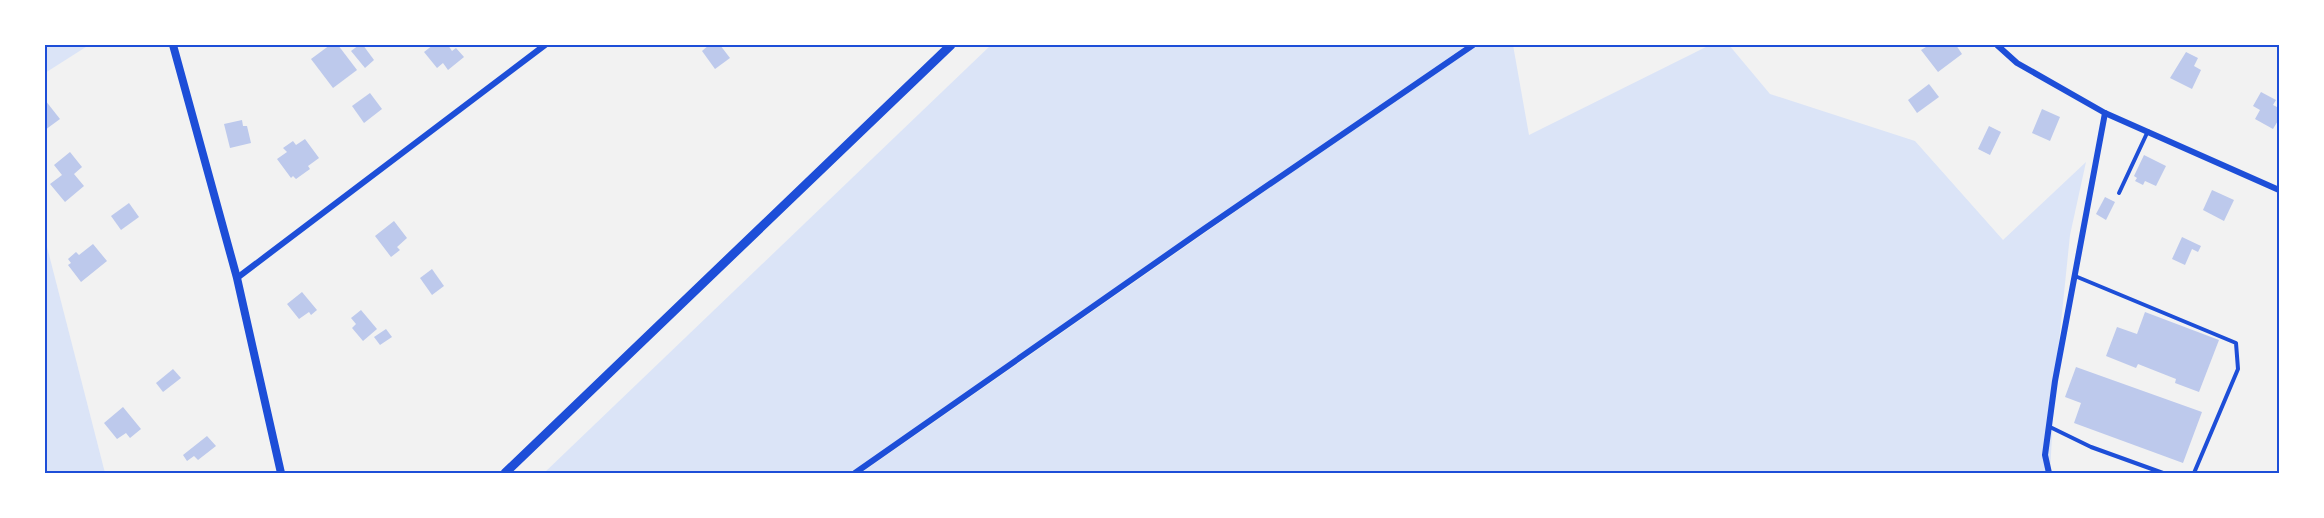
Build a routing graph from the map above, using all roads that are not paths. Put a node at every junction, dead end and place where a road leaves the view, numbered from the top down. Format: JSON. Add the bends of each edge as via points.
{"nodes":[{"id":1,"x":173,"y":45,"type":"edge"},
{"id":2,"x":545,"y":45,"type":"edge"},
{"id":3,"x":951,"y":45,"type":"edge"},
{"id":4,"x":1473,"y":45,"type":"edge"},
{"id":5,"x":1997,"y":45,"type":"edge"},
{"id":6,"x":2105,"y":113,"type":"junction"},
{"id":7,"x":2148,"y":130,"type":"junction"},
{"id":8,"x":2279,"y":190,"type":"edge"},
{"id":9,"x":2119,"y":193,"type":"dead end"},
{"id":10,"x":2075,"y":276,"type":"junction"},
{"id":11,"x":237,"y":278,"type":"junction"},
{"id":12,"x":2049,"y":427,"type":"junction"},
{"id":13,"x":281,"y":473,"type":"edge"},
{"id":14,"x":505,"y":473,"type":"edge"},
{"id":15,"x":855,"y":473,"type":"edge"},
{"id":16,"x":2049,"y":473,"type":"edge"},
{"id":17,"x":2163,"y":473,"type":"edge"},
{"id":18,"x":2194,"y":473,"type":"edge"}],
"edges":[{"from":1,"to":11,"type":"street"},
{"from":2,"to":11,"type":"street"},
{"from":3,"to":14,"type":"main road"},
{"from":4,"to":15,"type":"street"},
{"from":5,"to":6,"type":"street","via":[[2017,63]]},
{"from":6,"to":7,"type":"street"},
{"from":6,"to":10,"type":"street"},
{"from":7,"to":8,"type":"street"},
{"from":7,"to":9,"type":"lane"},
{"from":10,"to":12,"type":"street"},
{"from":10,"to":18,"type":"lane","via":[[2236,343],[2238,369]]},
{"from":11,"to":13,"type":"street"},
{"from":12,"to":16,"type":"street","via":[[2045,454]]},
{"from":12,"to":17,"type":"lane"}]}
